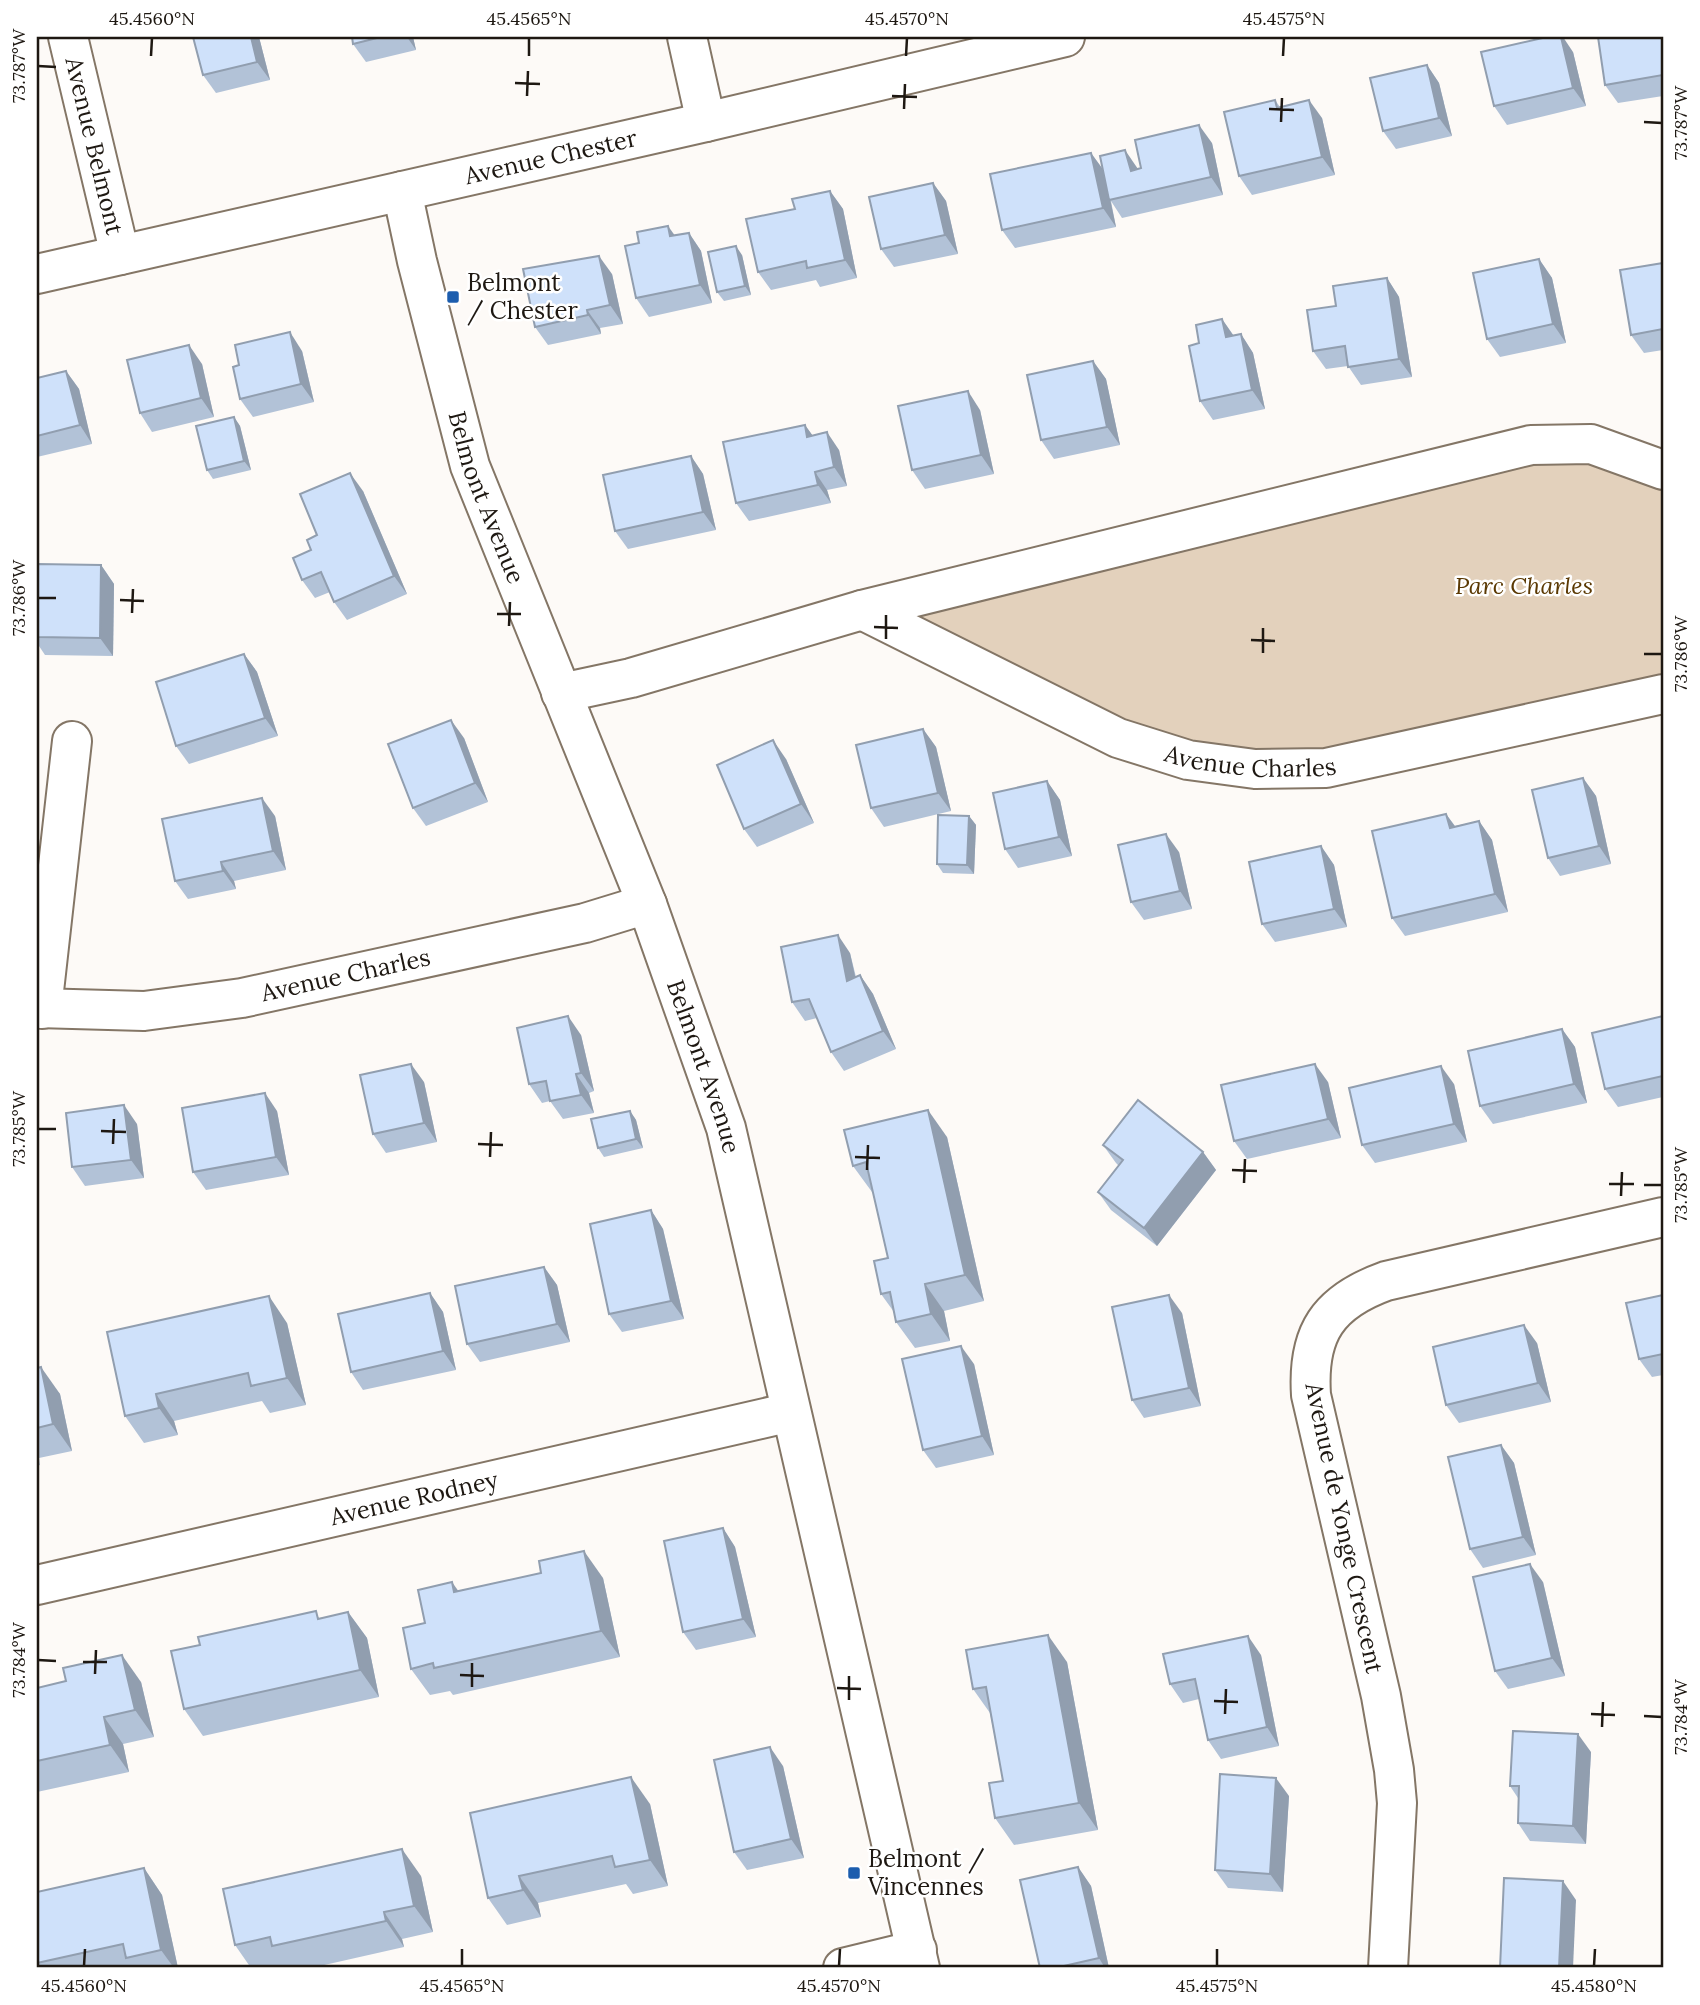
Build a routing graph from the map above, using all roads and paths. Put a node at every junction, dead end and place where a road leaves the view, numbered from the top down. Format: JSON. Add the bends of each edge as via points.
{"nodes":[{"id":1,"x":68,"y":37,"type":"edge"},
{"id":2,"x":687,"y":37,"type":"edge"},
{"id":3,"x":1065,"y":37,"type":"edge"},
{"id":4,"x":706,"y":122,"type":"junction"},
{"id":5,"x":402,"y":191,"type":"junction"},
{"id":6,"x":120,"y":255,"type":"junction"},
{"id":7,"x":37,"y":274,"type":"edge"},
{"id":8,"x":1663,"y":470,"type":"edge"},
{"id":9,"x":862,"y":610,"type":"junction"},
{"id":10,"x":561,"y":693,"type":"junction"},
{"id":11,"x":1663,"y":694,"type":"edge"},
{"id":12,"x":72,"y":741,"type":"dead end"},
{"id":13,"x":647,"y":904,"type":"junction"},
{"id":14,"x":39,"y":1008,"type":"edge"},
{"id":15,"x":1663,"y":1217,"type":"edge"},
{"id":16,"x":792,"y":1412,"type":"junction"},
{"id":17,"x":37,"y":1586,"type":"edge"},
{"id":18,"x":919,"y":1959,"type":"edge"},
{"id":19,"x":843,"y":1968,"type":"edge"},
{"id":20,"x":1388,"y":1968,"type":"edge"}],
"edges":[{"from":1,"to":6,"type":"street","name":"Avenue Belmont"},
{"from":2,"to":4,"type":"street"},
{"from":3,"to":4,"type":"street","name":"Avenue Chester"},
{"from":4,"to":5,"type":"street","name":"Avenue Chester"},
{"from":5,"to":6,"type":"street","name":"Avenue Chester"},
{"from":5,"to":10,"type":"street","name":"Belmont Avenue","via":[[470,466]]},
{"from":6,"to":7,"type":"street","name":"Avenue Chester"},
{"from":8,"to":9,"type":"street","via":[[1591,444],[1531,445]]},
{"from":9,"to":10,"type":"street","via":[[631,678]]},
{"from":9,"to":11,"type":"street","name":"Avenue Charles","via":[[1118,738],[1188,760],[1255,769],[1326,768]]},
{"from":10,"to":13,"type":"street","name":"Belmont Avenue"},
{"from":12,"to":14,"type":"street"},
{"from":13,"to":14,"type":"street","name":"Avenue Charles","via":[[585,923],[242,998],[144,1011]]},
{"from":13,"to":16,"type":"street","name":"Belmont Avenue","via":[[726,1128]]},
{"from":15,"to":20,"type":"street","name":"Avenue de Yonge Crescent","via":[[1362,1290],[1331,1315],[1312,1350],[1311,1395],[1394,1770],[1397,1803]]},
{"from":16,"to":17,"type":"street","name":"Avenue Rodney"},
{"from":16,"to":18,"type":"street","name":"Belmont Avenue"},
{"from":18,"to":19,"type":"street"}]}
